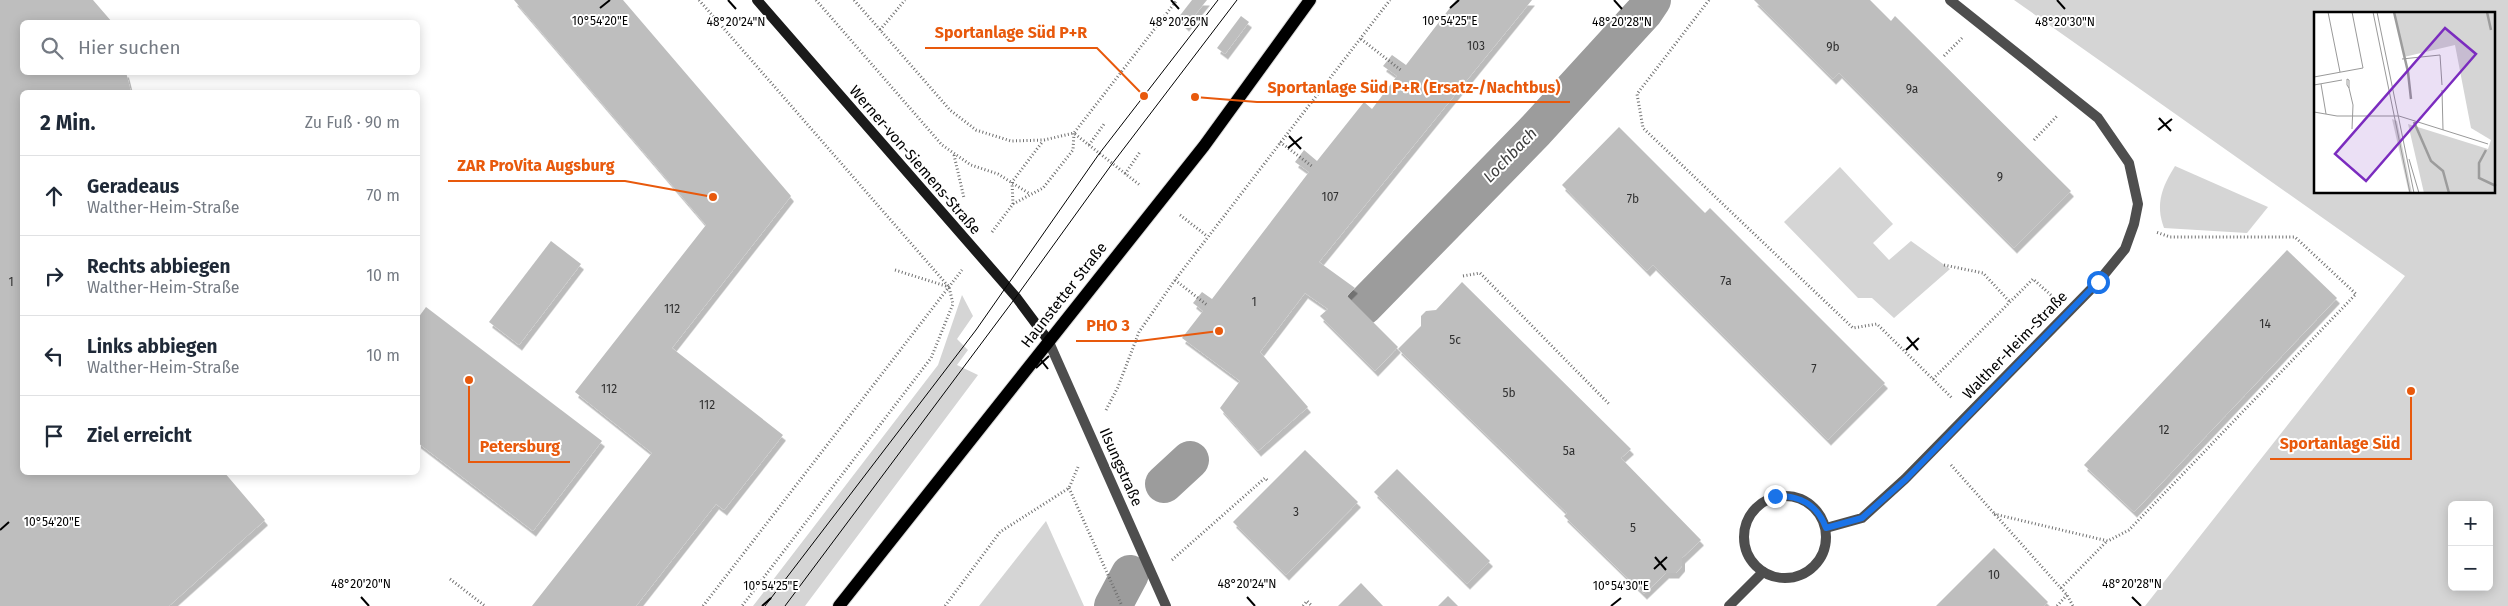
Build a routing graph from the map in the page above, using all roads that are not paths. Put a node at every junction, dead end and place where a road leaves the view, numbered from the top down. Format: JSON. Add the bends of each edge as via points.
{"nodes":[{"id":1,"x":757,"y":0,"type":"edge"},
{"id":2,"x":1310,"y":0,"type":"edge"},
{"id":3,"x":1950,"y":0,"type":"edge"},
{"id":4,"x":1048,"y":340,"type":"junction"},
{"id":5,"x":1826,"y":528,"type":"junction"},
{"id":6,"x":1763,"y":572,"type":"junction"},
{"id":7,"x":840,"y":606,"type":"edge"},
{"id":8,"x":1166,"y":606,"type":"edge"},
{"id":9,"x":1729,"y":606,"type":"edge"}],
"edges":[{"from":1,"to":4,"type":"street","name":"Werner-von-Siemens-Straße","via":[[1011,292]]},
{"from":2,"to":4,"type":"main road","name":"Haunstetter Straße","via":[[1204,146]]},
{"from":3,"to":5,"type":"street","name":"Walther-Heim-Straße","via":[[2098,118],[2129,163],[2138,204],[2125,249],[2098,282],[1936,448],[1862,518]]},
{"from":4,"to":7,"type":"main road","name":"Haunstetter Straße"},
{"from":4,"to":8,"type":"street","name":"Ilsungstraße"},
{"from":5,"to":6,"type":"street","via":[[1822,555],[1803,575],[1775,578]]},
{"from":5,"to":6,"type":"street","via":[[1815,507],[1803,499],[1775,496],[1762,502],[1745,524],[1743,538],[1752,563]]},
{"from":6,"to":9,"type":"street"}]}
